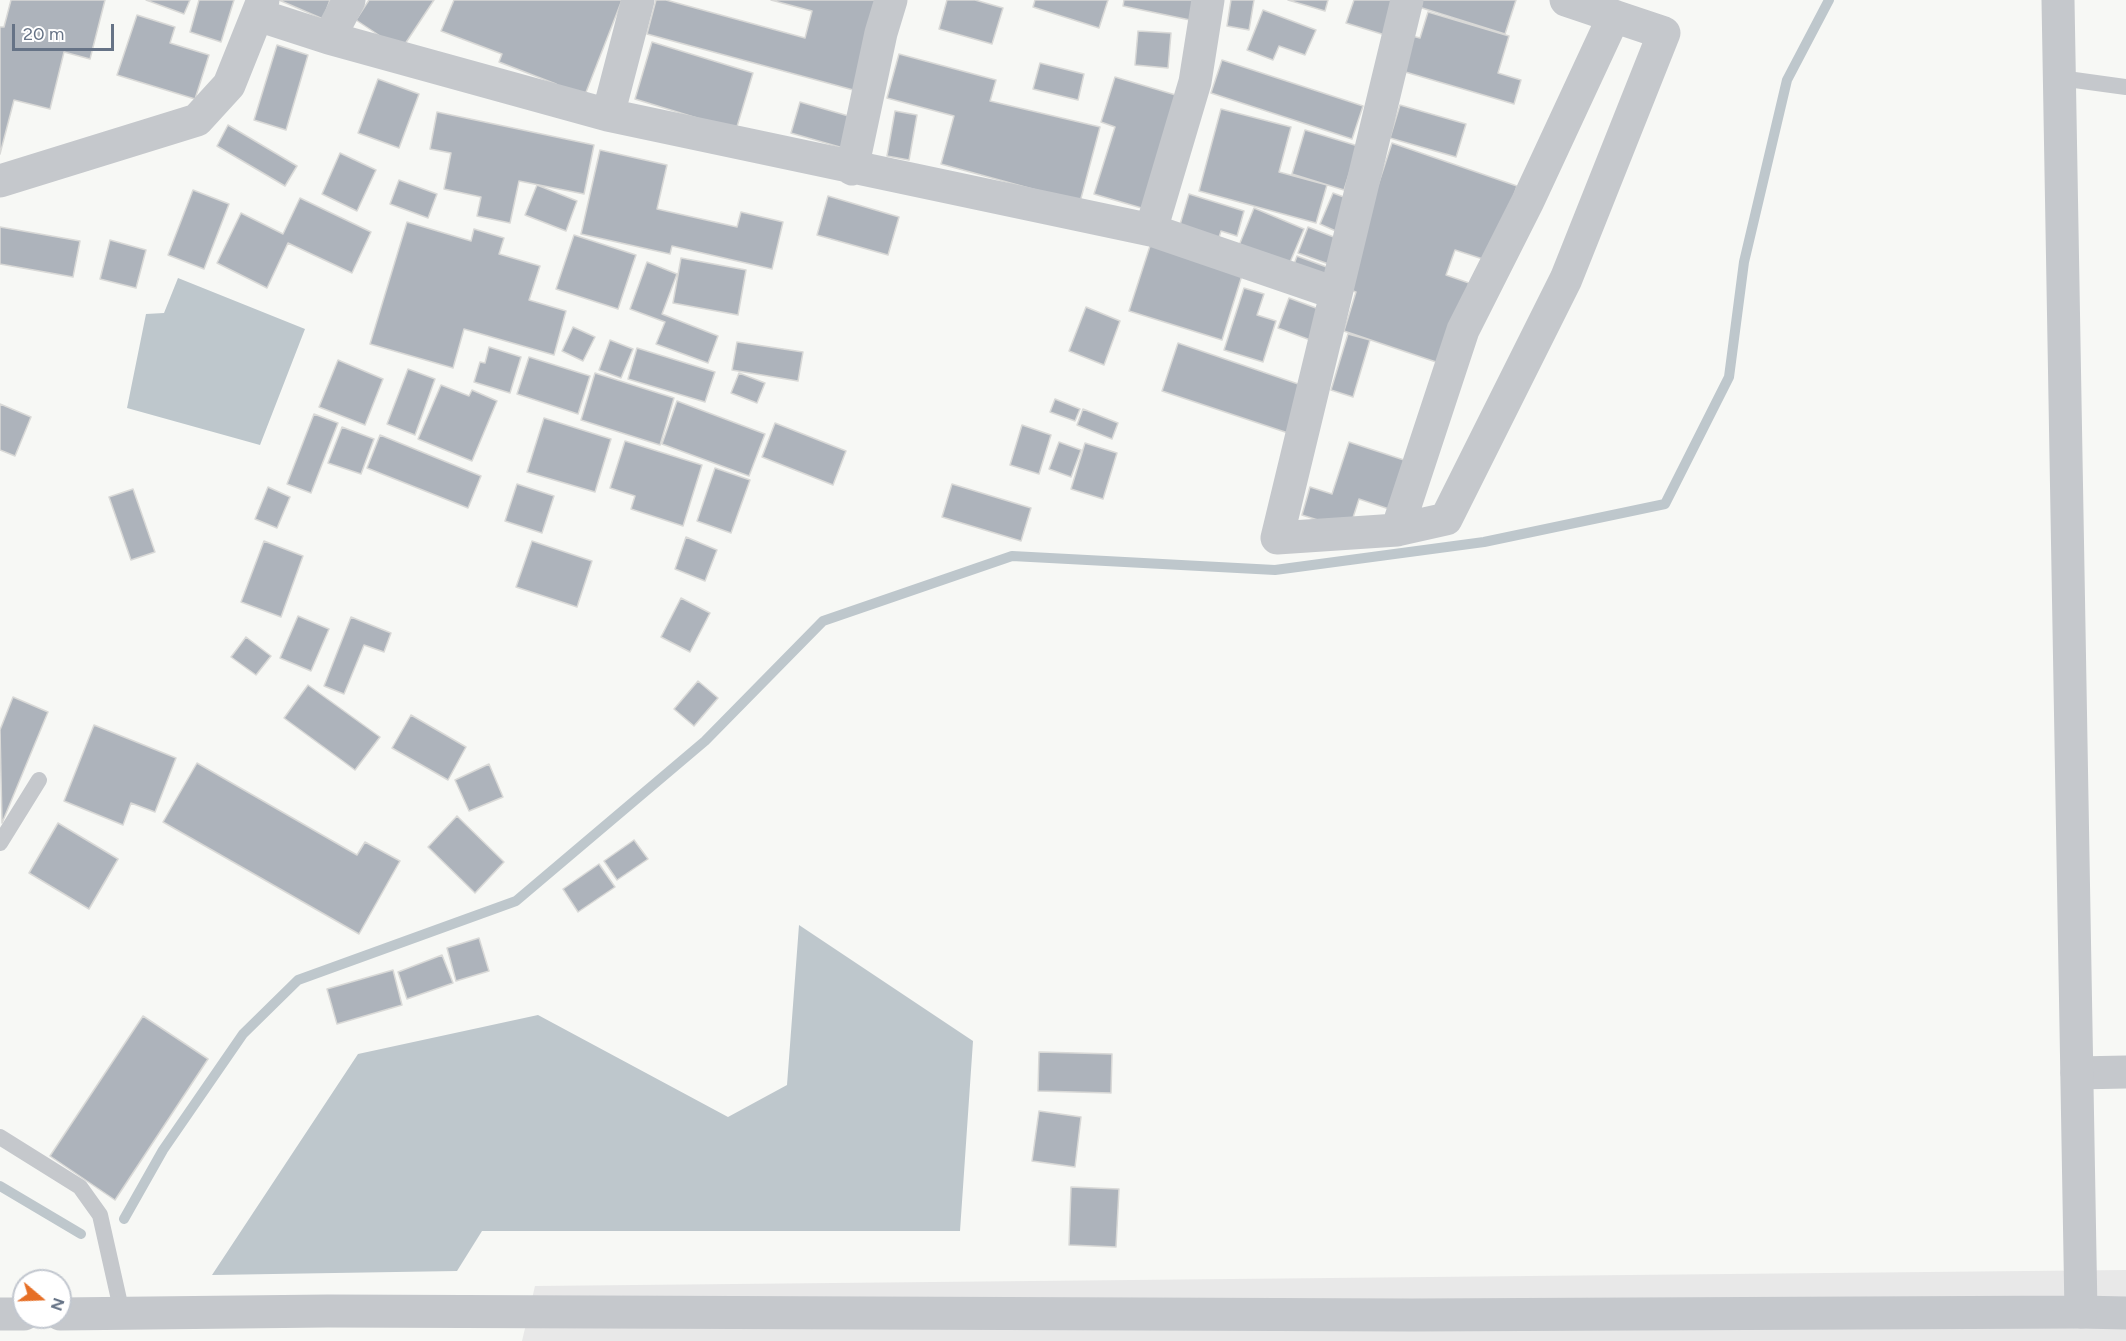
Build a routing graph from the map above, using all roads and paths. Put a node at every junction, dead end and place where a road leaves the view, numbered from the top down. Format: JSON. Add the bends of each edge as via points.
{"nodes":[{"id":1,"x":349,"y":0,"type":"edge"},
{"id":2,"x":638,"y":0,"type":"edge"},
{"id":3,"x":891,"y":0,"type":"edge"},
{"id":4,"x":1208,"y":0,"type":"edge"},
{"id":5,"x":1407,"y":0,"type":"edge"},
{"id":6,"x":1566,"y":0,"type":"edge"},
{"id":7,"x":2058,"y":0,"type":"edge"},
{"id":8,"x":261,"y":8,"type":"edge"},
{"id":9,"x":1614,"y":16,"type":"junction"},
{"id":10,"x":328,"y":38,"type":"junction"},
{"id":11,"x":2060,"y":78,"type":"junction"},
{"id":12,"x":2126,"y":87,"type":"edge"},
{"id":13,"x":608,"y":115,"type":"junction"},
{"id":14,"x":852,"y":169,"type":"junction"},
{"id":15,"x":0,"y":181,"type":"edge"},
{"id":16,"x":1151,"y":230,"type":"junction"},
{"id":17,"x":1335,"y":293,"type":"junction"},
{"id":18,"x":1397,"y":530,"type":"junction"},
{"id":19,"x":39,"y":780,"type":"dead end"},
{"id":20,"x":0,"y":843,"type":"edge"},
{"id":21,"x":2126,"y":1072,"type":"edge"},
{"id":22,"x":2077,"y":1073,"type":"junction"},
{"id":23,"x":0,"y":1137,"type":"edge"},
{"id":24,"x":2081,"y":1312,"type":"junction"},
{"id":25,"x":122,"y":1313,"type":"junction"},
{"id":26,"x":2126,"y":1313,"type":"edge"},
{"id":27,"x":72,"y":1314,"type":"edge"}],
"edges":[{"from":1,"to":10,"type":"street"},
{"from":2,"to":13,"type":"street"},
{"from":3,"to":14,"type":"street"},
{"from":4,"to":16,"type":"street","via":[[1196,82]]},
{"from":5,"to":17,"type":"street"},
{"from":6,"to":9,"type":"street"},
{"from":7,"to":11,"type":"street"},
{"from":8,"to":10,"type":"street"},
{"from":8,"to":15,"type":"street","via":[[230,85],[196,120]]},
{"from":9,"to":18,"type":"street","via":[[1463,330]]},
{"from":9,"to":18,"type":"street","via":[[1664,33],[1566,279],[1446,519]]},
{"from":10,"to":13,"type":"street"},
{"from":11,"to":12,"type":"lane"},
{"from":11,"to":22,"type":"street"},
{"from":13,"to":14,"type":"street"},
{"from":14,"to":16,"type":"street"},
{"from":16,"to":17,"type":"street"},
{"from":17,"to":18,"type":"street","via":[[1277,538]]},
{"from":19,"to":20,"type":"lane"},
{"from":21,"to":22,"type":"street"},
{"from":22,"to":24,"type":"street"},
{"from":23,"to":25,"type":"lane","via":[[80,1187],[100,1215]]},
{"from":24,"to":25,"type":"street"},
{"from":24,"to":26,"type":"street"},
{"from":25,"to":27,"type":"street"}]}
